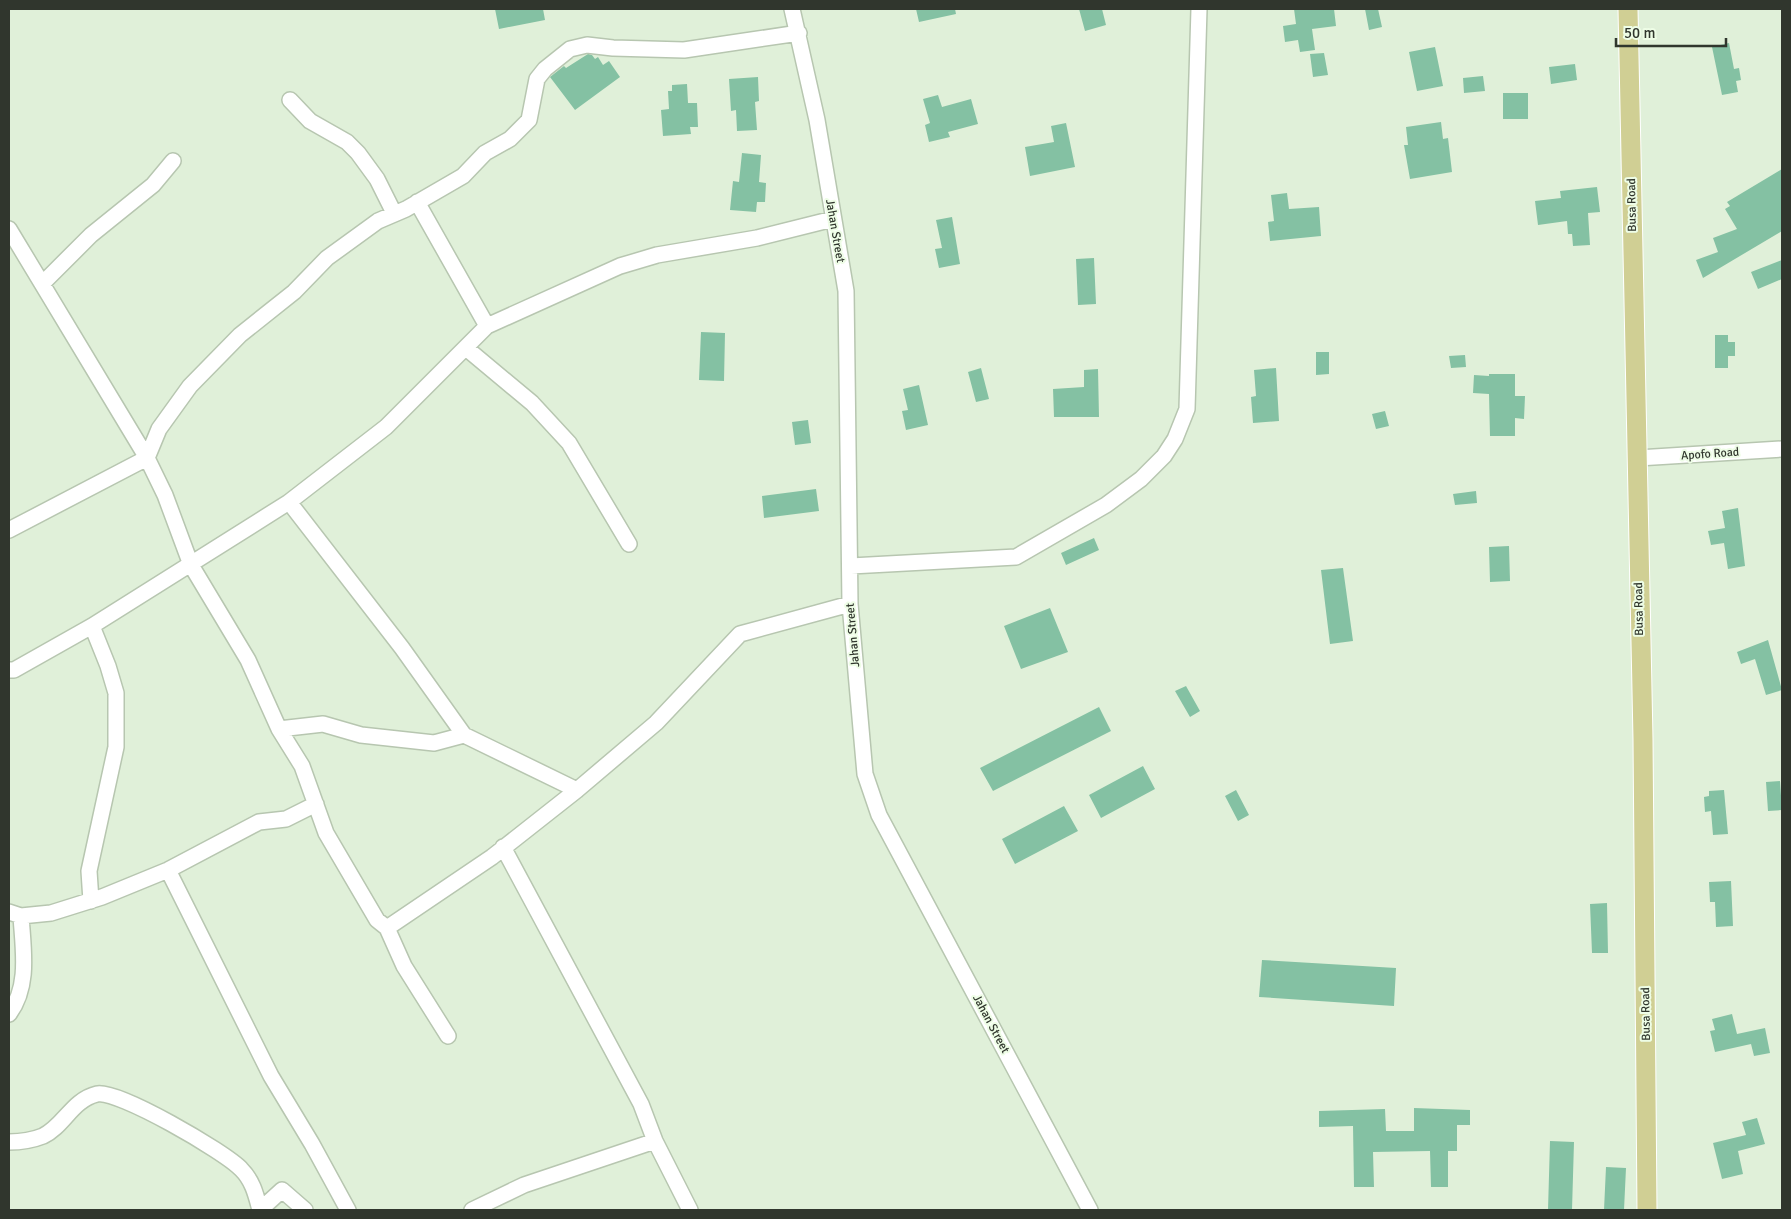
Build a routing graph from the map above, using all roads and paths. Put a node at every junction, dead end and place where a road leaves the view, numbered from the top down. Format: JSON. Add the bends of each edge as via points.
{"nodes":[{"id":1,"x":792,"y":9,"type":"edge"},
{"id":2,"x":1199,"y":9,"type":"edge"},
{"id":3,"x":1628,"y":9,"type":"edge"},
{"id":4,"x":799,"y":32,"type":"junction"},
{"id":5,"x":290,"y":100,"type":"dead end"},
{"id":6,"x":173,"y":161,"type":"dead end"},
{"id":7,"x":417,"y":202,"type":"junction"},
{"id":8,"x":394,"y":213,"type":"junction"},
{"id":9,"x":833,"y":219,"type":"junction"},
{"id":10,"x":9,"y":229,"type":"edge"},
{"id":11,"x":43,"y":283,"type":"junction"},
{"id":12,"x":487,"y":326,"type":"junction"},
{"id":13,"x":466,"y":348,"type":"junction"},
{"id":14,"x":1782,"y":449,"type":"edge"},
{"id":15,"x":148,"y":458,"type":"junction"},
{"id":16,"x":1638,"y":458,"type":"junction"},
{"id":17,"x":289,"y":502,"type":"junction"},
{"id":18,"x":9,"y":530,"type":"edge"},
{"id":19,"x":629,"y":544,"type":"dead end"},
{"id":20,"x":191,"y":564,"type":"junction"},
{"id":21,"x":851,"y":566,"type":"junction"},
{"id":22,"x":850,"y":604,"type":"junction"},
{"id":23,"x":92,"y":626,"type":"junction"},
{"id":24,"x":11,"y":668,"type":"edge"},
{"id":25,"x":279,"y":729,"type":"junction"},
{"id":26,"x":464,"y":735,"type":"junction"},
{"id":27,"x":577,"y":790,"type":"junction"},
{"id":28,"x":316,"y":804,"type":"junction"},
{"id":29,"x":503,"y":847,"type":"junction"},
{"id":30,"x":168,"y":870,"type":"junction"},
{"id":31,"x":91,"y":901,"type":"junction"},
{"id":32,"x":15,"y":914,"type":"edge"},
{"id":33,"x":387,"y":928,"type":"junction"},
{"id":34,"x":9,"y":1014,"type":"edge"},
{"id":35,"x":448,"y":1036,"type":"dead end"},
{"id":36,"x":655,"y":1141,"type":"junction"},
{"id":37,"x":9,"y":1142,"type":"edge"},
{"id":38,"x":260,"y":1210,"type":"edge"},
{"id":39,"x":305,"y":1210,"type":"edge"},
{"id":40,"x":348,"y":1210,"type":"edge"},
{"id":41,"x":472,"y":1210,"type":"edge"},
{"id":42,"x":690,"y":1210,"type":"edge"},
{"id":43,"x":1090,"y":1210,"type":"edge"},
{"id":44,"x":1647,"y":1210,"type":"edge"}],
"edges":[{"from":1,"to":4,"type":"street","name":"Jahan Street"},
{"from":2,"to":21,"type":"street","via":[[1187,409],[1175,439],[1164,456],[1141,479],[1106,505],[1016,557]]},
{"from":3,"to":16,"type":"main road","name":"Busa Road"},
{"from":4,"to":7,"type":"street","via":[[684,50],[587,45],[570,49],[537,79],[529,120],[522,128],[485,153],[463,176]]},
{"from":4,"to":9,"type":"street","name":"Jahan Street"},
{"from":5,"to":8,"type":"street","via":[[310,121],[347,142],[358,153],[377,179]]},
{"from":6,"to":11,"type":"street","via":[[153,185],[91,235]]},
{"from":7,"to":8,"type":"street"},
{"from":7,"to":12,"type":"street"},
{"from":8,"to":15,"type":"street","via":[[327,258],[294,292],[240,335],[190,386],[159,430]]},
{"from":9,"to":12,"type":"street","via":[[757,238],[657,255],[620,266]]},
{"from":9,"to":21,"type":"street","name":"Jahan Street","via":[[846,290]]},
{"from":10,"to":11,"type":"street"},
{"from":11,"to":15,"type":"street"},
{"from":12,"to":13,"type":"street"},
{"from":13,"to":17,"type":"street","via":[[386,427]]},
{"from":13,"to":19,"type":"street","via":[[532,403],[569,443]]},
{"from":14,"to":16,"type":"street","name":"Apofo Road"},
{"from":15,"to":18,"type":"street"},
{"from":15,"to":20,"type":"street"},
{"from":16,"to":44,"type":"main road","name":"Busa Road"},
{"from":17,"to":20,"type":"street"},
{"from":17,"to":26,"type":"street","via":[[402,648]]},
{"from":20,"to":23,"type":"street"},
{"from":20,"to":25,"type":"street","via":[[248,660]]},
{"from":21,"to":22,"type":"street","name":"Jahan Street"},
{"from":22,"to":27,"type":"street","via":[[740,634],[656,723]]},
{"from":22,"to":43,"type":"street","name":"Jahan Street","via":[[865,774],[879,814]]},
{"from":23,"to":24,"type":"street"},
{"from":23,"to":31,"type":"street","via":[[116,693],[116,747],[89,871]]},
{"from":25,"to":26,"type":"street","via":[[323,724],[361,735],[434,743]]},
{"from":25,"to":28,"type":"street","via":[[302,766]]},
{"from":26,"to":27,"type":"street"},
{"from":27,"to":29,"type":"street"},
{"from":28,"to":30,"type":"street","via":[[286,818],[259,822]]},
{"from":28,"to":33,"type":"street","via":[[326,832],[354,883],[377,920]]},
{"from":29,"to":33,"type":"street"},
{"from":29,"to":36,"type":"street","via":[[637,1095]]},
{"from":30,"to":31,"type":"street"},
{"from":30,"to":40,"type":"street","via":[[270,1076]]},
{"from":31,"to":32,"type":"street","via":[[51,913]]},
{"from":32,"to":34,"type":"street","via":[[23,982],[17,1003]]},
{"from":33,"to":35,"type":"street","via":[[404,966]]},
{"from":36,"to":41,"type":"street","via":[[524,1185]]},
{"from":36,"to":42,"type":"street"},
{"from":37,"to":38,"type":"street","via":[[42,1136],[73,1107],[92,1096],[103,1094],[145,1111],[234,1162],[252,1181]]},
{"from":38,"to":39,"type":"street","via":[[282,1190]]}]}
